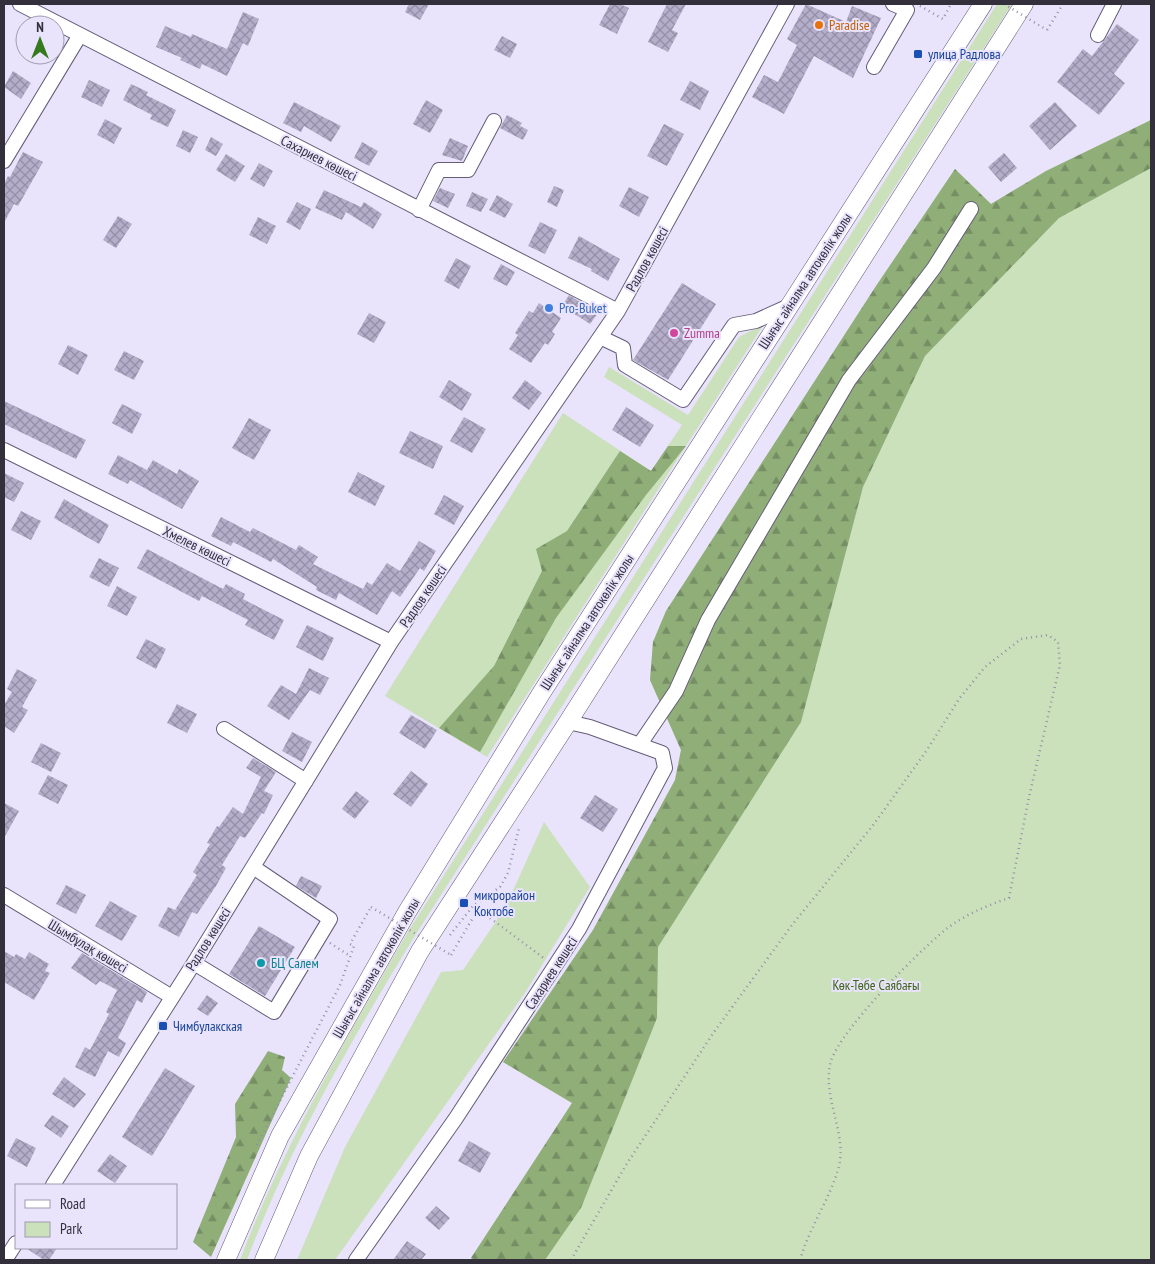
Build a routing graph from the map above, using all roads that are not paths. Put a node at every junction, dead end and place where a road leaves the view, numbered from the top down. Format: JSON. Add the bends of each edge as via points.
{"nodes":[{"id":1,"x":20,"y":4,"type":"edge"},
{"id":2,"x":787,"y":4,"type":"edge"},
{"id":3,"x":893,"y":4,"type":"edge"},
{"id":4,"x":984,"y":4,"type":"edge"},
{"id":5,"x":1024,"y":4,"type":"edge"},
{"id":6,"x":1114,"y":4,"type":"edge"},
{"id":7,"x":80,"y":36,"type":"junction"},
{"id":8,"x":1098,"y":36,"type":"dead end"},
{"id":9,"x":874,"y":67,"type":"dead end"},
{"id":10,"x":494,"y":121,"type":"dead end"},
{"id":11,"x":4,"y":161,"type":"edge"},
{"id":12,"x":971,"y":209,"type":"dead end"},
{"id":13,"x":419,"y":210,"type":"junction"},
{"id":14,"x":789,"y":306,"type":"junction"},
{"id":15,"x":618,"y":311,"type":"junction"},
{"id":16,"x":600,"y":337,"type":"junction"},
{"id":17,"x":4,"y":450,"type":"edge"},
{"id":18,"x":391,"y":642,"type":"junction"},
{"id":19,"x":568,"y":722,"type":"junction"},
{"id":20,"x":224,"y":729,"type":"dead end"},
{"id":21,"x":640,"y":744,"type":"junction"},
{"id":22,"x":306,"y":780,"type":"junction"},
{"id":23,"x":252,"y":867,"type":"junction"},
{"id":24,"x":4,"y":895,"type":"edge"},
{"id":25,"x":194,"y":964,"type":"junction"},
{"id":26,"x":172,"y":997,"type":"junction"},
{"id":27,"x":54,"y":1184,"type":"edge"},
{"id":28,"x":15,"y":1245,"type":"edge"},
{"id":29,"x":5,"y":1260,"type":"edge"},
{"id":30,"x":226,"y":1260,"type":"edge"},
{"id":31,"x":264,"y":1260,"type":"edge"},
{"id":32,"x":356,"y":1260,"type":"edge"}],
"edges":[{"from":1,"to":7,"type":"street","name":"Сахариев көшесі"},
{"from":2,"to":15,"type":"street","name":"Радлов көшесі"},
{"from":3,"to":9,"type":"street","via":[[907,10]]},
{"from":4,"to":14,"type":"main road","name":"Шығыс айналма автокөлік жолы"},
{"from":5,"to":19,"type":"main road"},
{"from":6,"to":8,"type":"street"},
{"from":7,"to":11,"type":"street"},
{"from":7,"to":13,"type":"street","name":"Сахариев көшесі"},
{"from":10,"to":13,"type":"street","via":[[468,170],[439,170]]},
{"from":12,"to":21,"type":"street","via":[[934,268],[849,380],[708,620],[676,691]]},
{"from":13,"to":15,"type":"street","name":"Сахариев көшесі"},
{"from":14,"to":16,"type":"street","via":[[756,322],[734,325],[683,400],[625,365],[623,348]]},
{"from":14,"to":30,"type":"main road","name":"Шығыс айналма автокөлік жолы","via":[[542,692],[396,931],[280,1136]]},
{"from":15,"to":16,"type":"street","name":"Радлов көшесі"},
{"from":16,"to":18,"type":"street","name":"Радлов көшесі"},
{"from":17,"to":18,"type":"street","name":"Хмелев көшесі"},
{"from":18,"to":22,"type":"street","name":"Радлов көшесі"},
{"from":19,"to":21,"type":"street","name":"Сахариев көшесі"},
{"from":19,"to":31,"type":"main road","via":[[420,951],[309,1156]]},
{"from":20,"to":22,"type":"street"},
{"from":21,"to":32,"type":"street","name":"Сахариев көшесі","via":[[662,753],[664,768],[579,929],[456,1118]]},
{"from":22,"to":23,"type":"street","name":"Радлов көшесі"},
{"from":23,"to":25,"type":"street","name":"Радлов көшесі"},
{"from":23,"to":25,"type":"street","via":[[330,919],[320,936],[274,1012]]},
{"from":24,"to":26,"type":"street","name":"Шымбұлақ көшесі"},
{"from":25,"to":26,"type":"street","name":"Радлов көшесі"},
{"from":26,"to":27,"type":"street","name":"Радлов көшесі"},
{"from":28,"to":29,"type":"street"}]}
